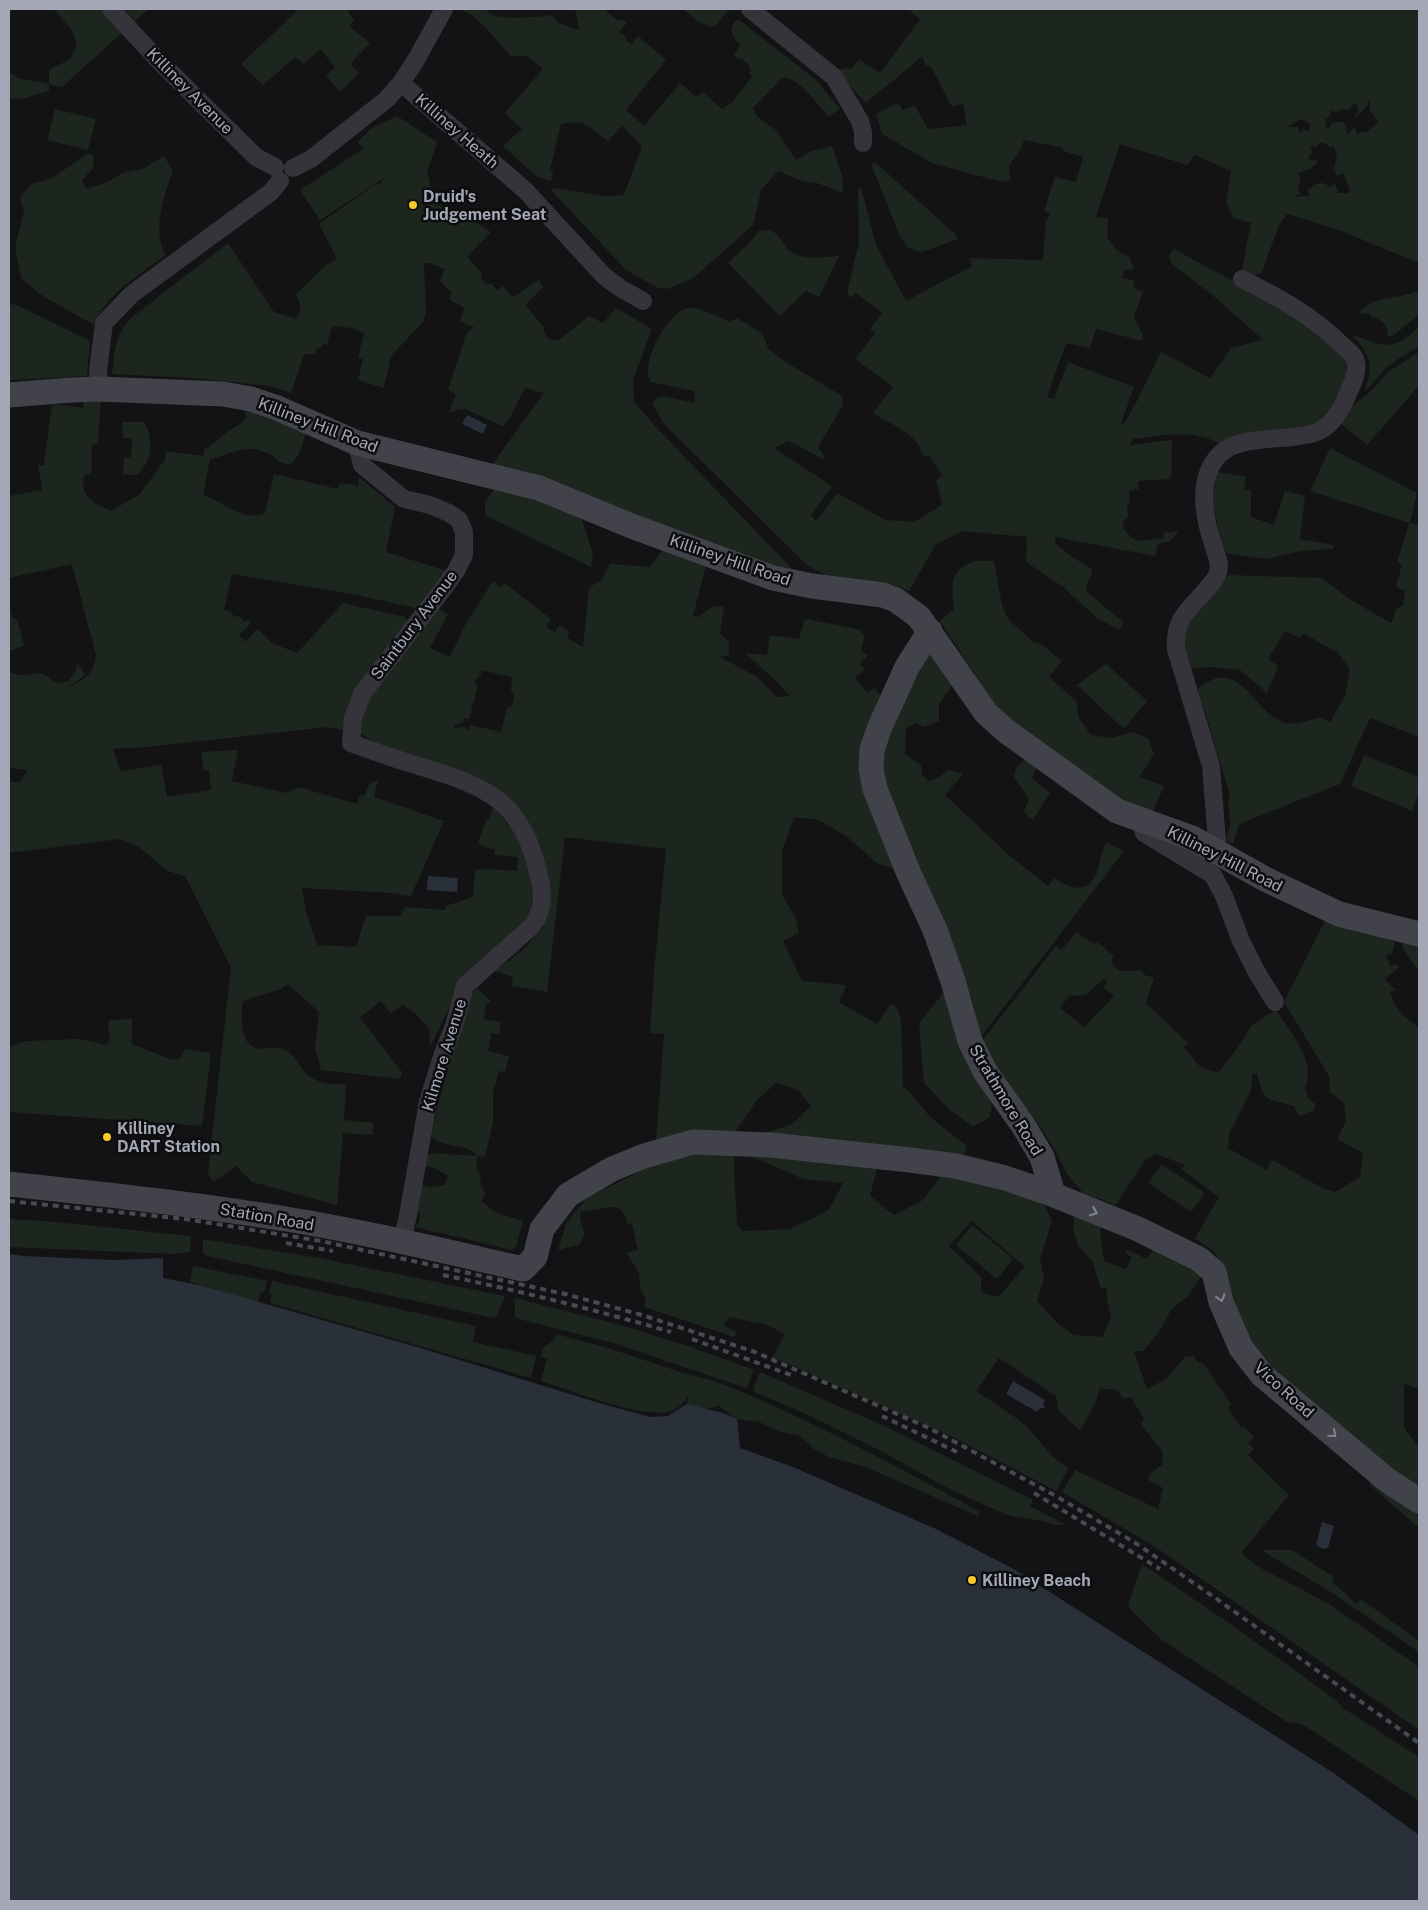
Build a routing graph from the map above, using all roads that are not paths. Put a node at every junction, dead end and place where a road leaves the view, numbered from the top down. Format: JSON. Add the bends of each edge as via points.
{"nodes":[{"id":1,"x":111,"y":9,"type":"edge"},
{"id":2,"x":444,"y":9,"type":"edge"},
{"id":3,"x":750,"y":9,"type":"edge"},
{"id":4,"x":401,"y":82,"type":"junction"},
{"id":5,"x":863,"y":143,"type":"dead end"},
{"id":6,"x":277,"y":174,"type":"junction"},
{"id":7,"x":1242,"y":279,"type":"dead end"},
{"id":8,"x":643,"y":301,"type":"dead end"},
{"id":9,"x":99,"y":389,"type":"junction"},
{"id":10,"x":9,"y":396,"type":"edge"},
{"id":11,"x":357,"y":443,"type":"junction"},
{"id":12,"x":930,"y":631,"type":"junction"},
{"id":13,"x":350,"y":743,"type":"joint"},
{"id":14,"x":1140,"y":819,"type":"junction"},
{"id":15,"x":1215,"y":851,"type":"junction"},
{"id":16,"x":1419,"y":934,"type":"edge"},
{"id":17,"x":1275,"y":1002,"type":"dead end"},
{"id":18,"x":9,"y":1184,"type":"edge"},
{"id":19,"x":1049,"y":1193,"type":"junction"},
{"id":20,"x":405,"y":1230,"type":"junction"},
{"id":21,"x":1419,"y":1501,"type":"edge"}],
"edges":[{"from":1,"to":6,"type":"street","name":"Killiney Avenue","via":[[160,62]]},
{"from":2,"to":4,"type":"street","name":"Killiney Heath"},
{"from":3,"to":5,"type":"street","via":[[834,77],[860,121]]},
{"from":4,"to":6,"type":"street","name":"Killiney Heath","via":[[386,99],[311,159],[293,168],[280,162]]},
{"from":4,"to":8,"type":"street","name":"Killiney Heath","via":[[526,190],[604,276]]},
{"from":6,"to":9,"type":"street","via":[[271,192],[132,294],[104,324]]},
{"from":7,"to":15,"type":"street","via":[[1314,320],[1354,357],[1356,366],[1340,410],[1323,429],[1298,437],[1237,444],[1223,451],[1208,470],[1204,495],[1207,521],[1219,560],[1218,571],[1213,582],[1179,621],[1175,634],[1176,648],[1211,766]]},
{"from":9,"to":10,"type":"main road","name":"Killiney Hill Road"},
{"from":9,"to":11,"type":"main road","name":"Killiney Hill Road","via":[[223,394],[251,399]]},
{"from":11,"to":12,"type":"main road","name":"Killiney Hill Road","via":[[538,488],[773,578],[883,595],[909,608]]},
{"from":11,"to":13,"type":"street","name":"Saintbury Avenue","via":[[362,465],[404,499],[430,505],[459,520],[464,532],[464,555],[456,572],[362,694],[353,718]]},
{"from":12,"to":14,"type":"main road","name":"Killiney Hill Road","via":[[986,713],[1006,731],[1117,811]]},
{"from":12,"to":19,"type":"main road","name":"Strathmore Road","via":[[907,668],[879,729],[872,750],[875,788],[909,874],[936,930],[970,1041],[986,1073],[1042,1157],[1052,1187]]},
{"from":13,"to":20,"type":"street","name":"Kilmore Avenue","via":[[465,782],[495,798],[508,808],[528,839],[542,885],[541,906],[532,926],[465,986],[428,1102]]},
{"from":14,"to":15,"type":"main road","name":"Killiney Hill Road"},
{"from":14,"to":17,"type":"street","via":[[1144,833],[1212,875],[1224,896],[1241,941]]},
{"from":15,"to":16,"type":"main road","name":"Killiney Hill Road","via":[[1265,880],[1339,914]]},
{"from":18,"to":20,"type":"main road","name":"Station Road","via":[[288,1219]]},
{"from":19,"to":20,"type":"main road","name":"Station Road","via":[[956,1166],[771,1145],[693,1142],[612,1169],[568,1195],[542,1229],[535,1257],[523,1269]]},
{"from":19,"to":21,"type":"main road","name":"Vico Road","one_way":true,"via":[[1138,1229],[1200,1259],[1214,1272],[1221,1302],[1241,1348],[1262,1375],[1387,1480]]}]}
